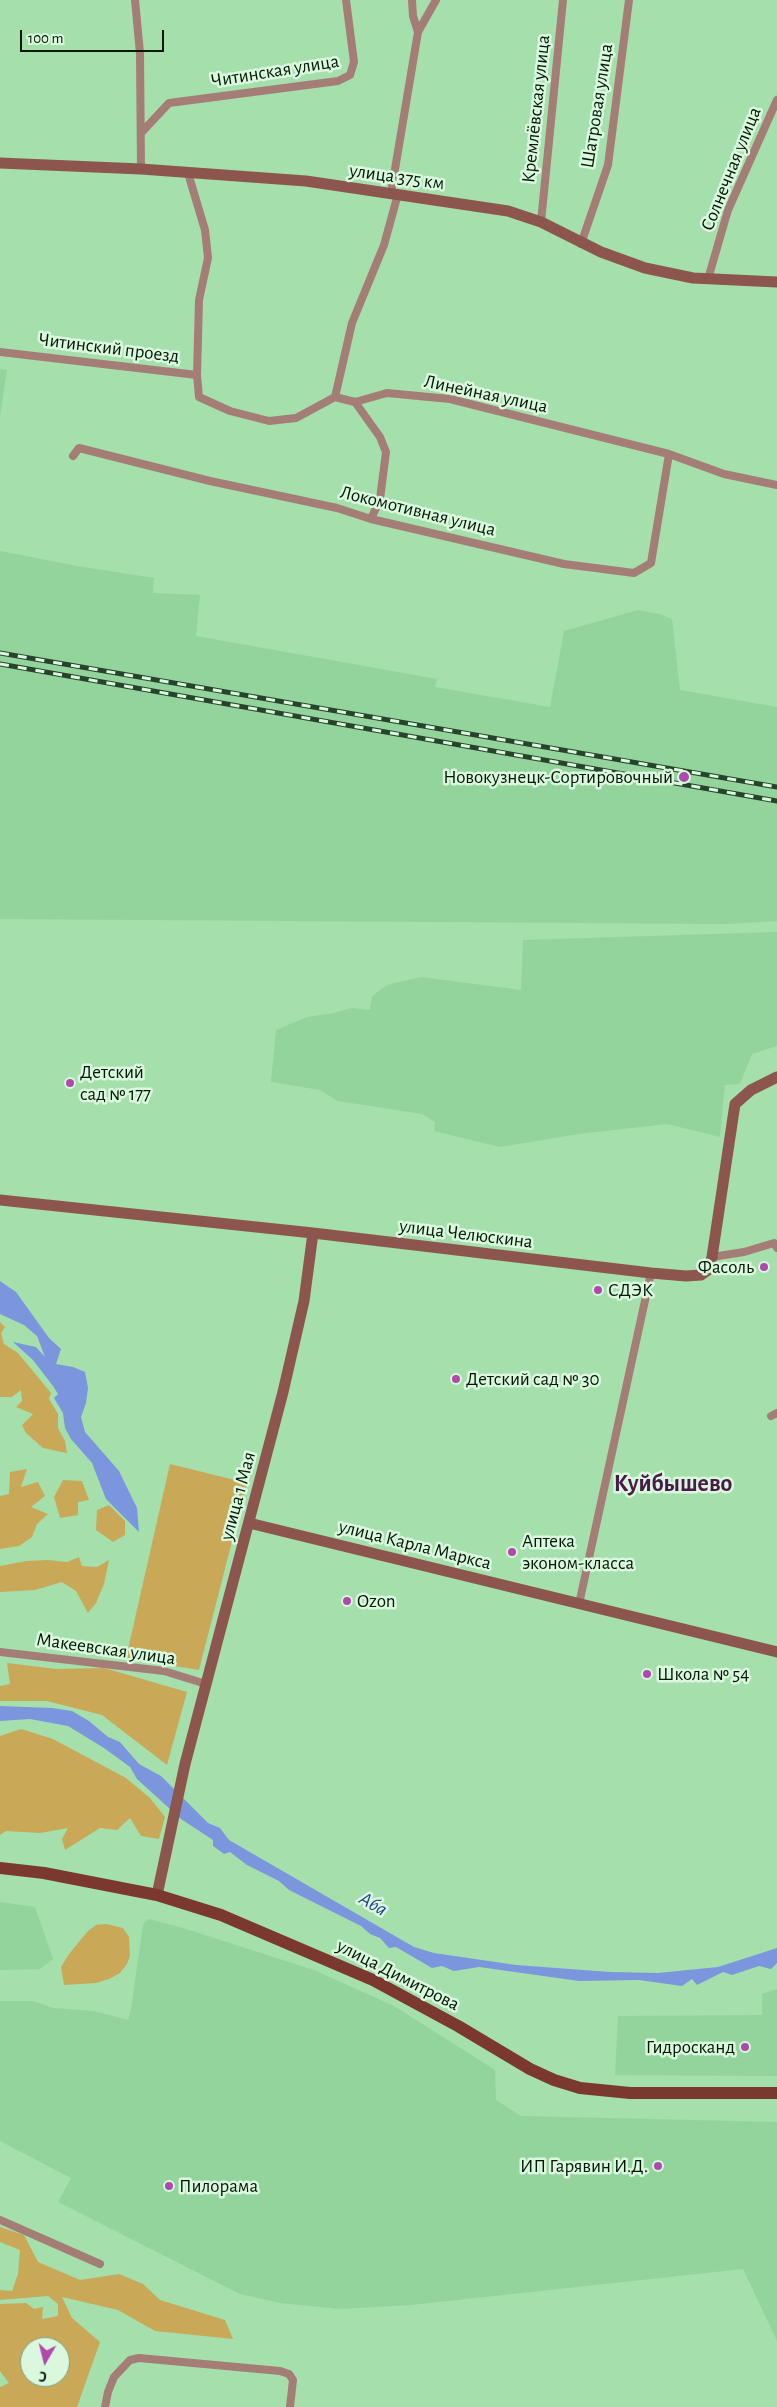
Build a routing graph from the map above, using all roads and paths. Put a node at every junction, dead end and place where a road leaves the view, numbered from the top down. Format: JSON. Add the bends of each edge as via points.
{"nodes":[{"id":1,"x":135,"y":0,"type":"edge"},
{"id":2,"x":346,"y":0,"type":"edge"},
{"id":3,"x":412,"y":0,"type":"edge"},
{"id":4,"x":436,"y":0,"type":"edge"},
{"id":5,"x":563,"y":0,"type":"edge"},
{"id":6,"x":629,"y":0,"type":"edge"},
{"id":7,"x":418,"y":32,"type":"junction"},
{"id":8,"x":777,"y":100,"type":"edge"},
{"id":9,"x":141,"y":133,"type":"junction"},
{"id":10,"x":0,"y":162,"type":"edge"},
{"id":11,"x":141,"y":169,"type":"junction"},
{"id":12,"x":188,"y":173,"type":"junction"},
{"id":13,"x":394,"y":194,"type":"junction"},
{"id":14,"x":541,"y":222,"type":"junction"},
{"id":15,"x":581,"y":244,"type":"junction"},
{"id":16,"x":708,"y":279,"type":"junction"},
{"id":17,"x":777,"y":282,"type":"edge"},
{"id":18,"x":0,"y":352,"type":"edge"},
{"id":19,"x":196,"y":375,"type":"junction"},
{"id":20,"x":335,"y":397,"type":"junction"},
{"id":21,"x":355,"y":402,"type":"junction"},
{"id":22,"x":669,"y":454,"type":"junction"},
{"id":23,"x":73,"y":456,"type":"dead end"},
{"id":24,"x":777,"y":485,"type":"edge"},
{"id":25,"x":371,"y":520,"type":"junction"},
{"id":26,"x":777,"y":1077,"type":"edge"},
{"id":27,"x":0,"y":1200,"type":"edge"},
{"id":28,"x":313,"y":1233,"type":"junction"},
{"id":29,"x":777,"y":1248,"type":"edge"},
{"id":30,"x":712,"y":1257,"type":"junction"},
{"id":31,"x":651,"y":1273,"type":"junction"},
{"id":32,"x":249,"y":1523,"type":"junction"},
{"id":33,"x":579,"y":1604,"type":"junction"},
{"id":34,"x":0,"y":1652,"type":"edge"},
{"id":35,"x":777,"y":1652,"type":"edge"},
{"id":36,"x":206,"y":1684,"type":"junction"},
{"id":37,"x":0,"y":1868,"type":"edge"},
{"id":38,"x":157,"y":1895,"type":"junction"},
{"id":39,"x":777,"y":2093,"type":"edge"},
{"id":40,"x":0,"y":2220,"type":"edge"},
{"id":41,"x":100,"y":2264,"type":"dead end"},
{"id":42,"x":105,"y":2407,"type":"edge"},
{"id":43,"x":290,"y":2407,"type":"edge"}],
"edges":[{"from":1,"to":9,"type":"street","via":[[140,53]]},
{"from":2,"to":9,"type":"street","name":"Читинская улица","via":[[354,62],[350,75],[338,81],[170,103]]},
{"from":3,"to":7,"type":"street"},
{"from":4,"to":7,"type":"street"},
{"from":5,"to":14,"type":"street","name":"Кремлёвская улица"},
{"from":6,"to":15,"type":"street","name":"Шатровая улица","via":[[608,166]]},
{"from":7,"to":13,"type":"street"},
{"from":8,"to":16,"type":"street","name":"Солнечная улица","via":[[728,210]]},
{"from":9,"to":11,"type":"street"},
{"from":10,"to":11,"type":"street","name":"улица 375 км"},
{"from":11,"to":12,"type":"street","name":"улица 375 км"},
{"from":12,"to":13,"type":"street","name":"улица 375 км","via":[[306,181]]},
{"from":12,"to":19,"type":"street","via":[[205,230],[208,258],[200,300]]},
{"from":13,"to":14,"type":"street","name":"улица 375 км","via":[[508,211]]},
{"from":13,"to":20,"type":"street","via":[[384,245],[352,323]]},
{"from":14,"to":15,"type":"street","name":"улица 375 км"},
{"from":15,"to":16,"type":"street","name":"улица 375 км","via":[[645,268]]},
{"from":16,"to":17,"type":"street","name":"улица 375 км"},
{"from":18,"to":19,"type":"street","name":"Читинский проезд"},
{"from":19,"to":20,"type":"street","name":"Читинский проезд","via":[[199,397],[230,411],[269,421],[296,418]]},
{"from":20,"to":21,"type":"street"},
{"from":21,"to":22,"type":"street","name":"Линейная улица","via":[[386,393],[450,400]]},
{"from":21,"to":25,"type":"street","via":[[380,437],[386,452],[380,499]]},
{"from":22,"to":24,"type":"street","name":"Линейная улица","via":[[724,474]]},
{"from":22,"to":25,"type":"street","name":"Локомотивная улица","via":[[650,563],[634,573],[564,564]]},
{"from":23,"to":25,"type":"street","name":"Локомотивная улица","via":[[79,448],[337,508]]},
{"from":26,"to":30,"type":"street","name":"улица Челюскина","via":[[751,1090],[735,1104]]},
{"from":27,"to":28,"type":"street","name":"улица Челюскина"},
{"from":28,"to":31,"type":"street","name":"улица Челюскина"},
{"from":28,"to":32,"type":"street","name":"улица 1 Мая","via":[[304,1301]]},
{"from":29,"to":30,"type":"street","via":[[774,1243]]},
{"from":30,"to":31,"type":"street","name":"улица Челюскина","via":[[708,1270],[701,1275]]},
{"from":31,"to":33,"type":"street"},
{"from":32,"to":33,"type":"street","name":"улица Карла Маркса"},
{"from":32,"to":36,"type":"street","name":"улица 1 Мая"},
{"from":33,"to":35,"type":"street","name":"улица Карла Маркса"},
{"from":34,"to":36,"type":"street","name":"Макеевская улица","via":[[164,1671]]},
{"from":36,"to":38,"type":"street","name":"улица 1 Мая"},
{"from":37,"to":38,"type":"main road","name":"улица Димитрова","via":[[44,1873]]},
{"from":38,"to":39,"type":"main road","name":"улица Димитрова","via":[[221,1915],[373,1980],[554,2080],[580,2088],[634,2093]]},
{"from":40,"to":41,"type":"street"},
{"from":42,"to":43,"type":"street","via":[[114,2377],[130,2360],[139,2358],[280,2371],[293,2380]]}]}
